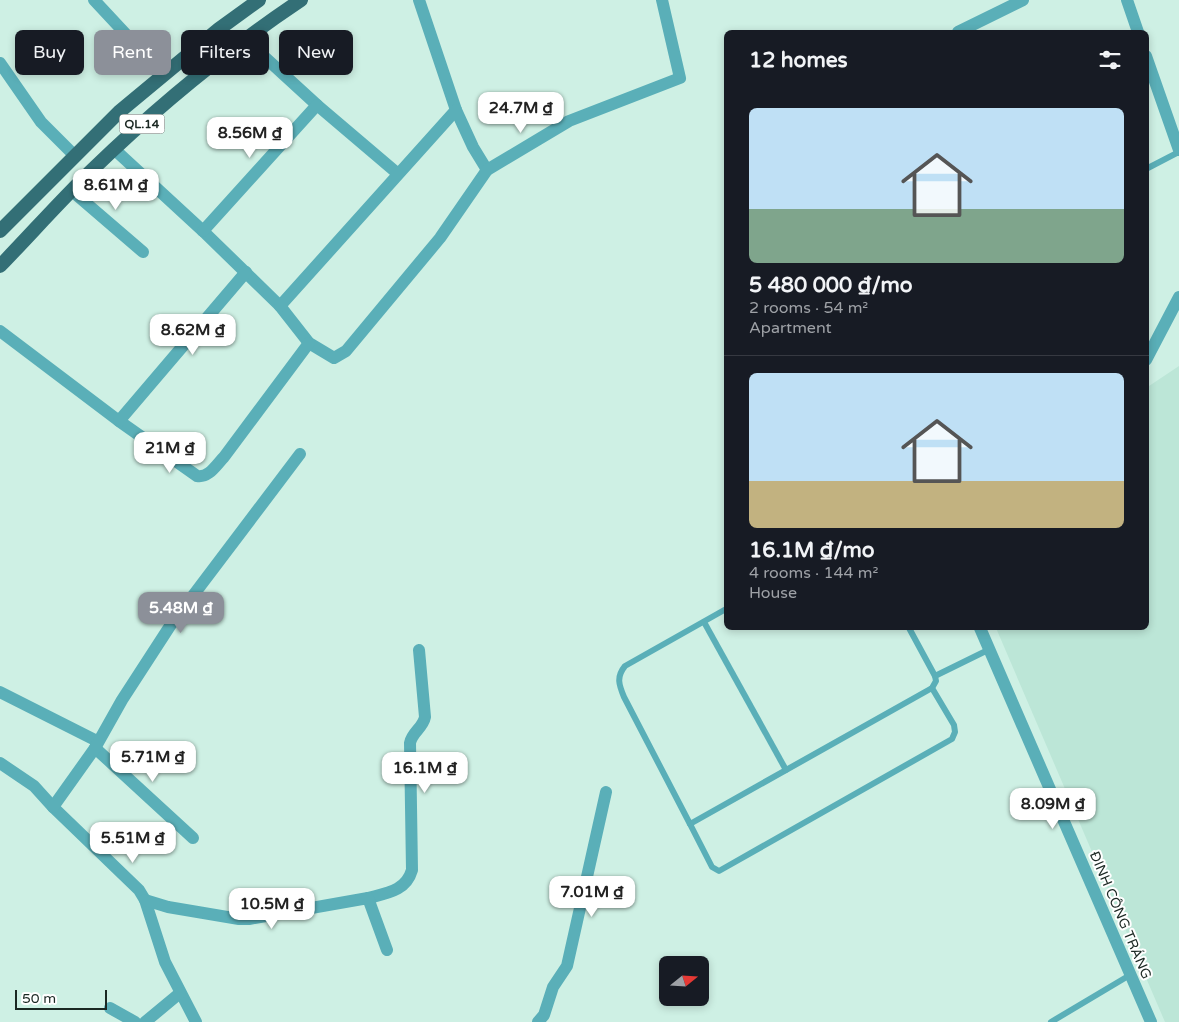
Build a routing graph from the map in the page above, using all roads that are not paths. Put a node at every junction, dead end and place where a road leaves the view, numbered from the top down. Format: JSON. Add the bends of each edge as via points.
{"nodes":[{"id":1,"x":94,"y":0,"type":"edge"},
{"id":2,"x":259,"y":0,"type":"edge"},
{"id":3,"x":301,"y":0,"type":"edge"},
{"id":4,"x":419,"y":0,"type":"edge"},
{"id":5,"x":662,"y":0,"type":"edge"},
{"id":6,"x":1023,"y":0,"type":"edge"},
{"id":7,"x":1126,"y":0,"type":"edge"},
{"id":8,"x":122,"y":30,"type":"edge"},
{"id":9,"x":260,"y":30,"type":"edge"},
{"id":10,"x":962,"y":30,"type":"edge"},
{"id":11,"x":1137,"y":30,"type":"edge"},
{"id":12,"x":269,"y":61,"type":"edge"},
{"id":13,"x":0,"y":63,"type":"edge"},
{"id":14,"x":1149,"y":65,"type":"edge"},
{"id":15,"x":171,"y":68,"type":"edge"},
{"id":16,"x":162,"y":75,"type":"edge"},
{"id":17,"x":200,"y":75,"type":"edge"},
{"id":18,"x":317,"y":105,"type":"junction"},
{"id":19,"x":456,"y":110,"type":"junction"},
{"id":20,"x":114,"y":149,"type":"junction"},
{"id":21,"x":1179,"y":151,"type":"edge"},
{"id":22,"x":75,"y":156,"type":"junction"},
{"id":23,"x":1149,"y":167,"type":"edge"},
{"id":24,"x":487,"y":170,"type":"junction"},
{"id":25,"x":397,"y":173,"type":"junction"},
{"id":26,"x":72,"y":191,"type":"junction"},
{"id":27,"x":0,"y":231,"type":"edge"},
{"id":28,"x":203,"y":231,"type":"junction"},
{"id":29,"x":143,"y":252,"type":"dead end"},
{"id":30,"x":0,"y":266,"type":"edge"},
{"id":31,"x":246,"y":272,"type":"junction"},
{"id":32,"x":1179,"y":297,"type":"edge"},
{"id":33,"x":280,"y":306,"type":"junction"},
{"id":34,"x":0,"y":332,"type":"edge"},
{"id":35,"x":309,"y":343,"type":"junction"},
{"id":36,"x":1149,"y":354,"type":"edge"},
{"id":37,"x":119,"y":421,"type":"junction"},
{"id":38,"x":300,"y":454,"type":"dead end"},
{"id":39,"x":724,"y":610,"type":"edge"},
{"id":40,"x":704,"y":622,"type":"junction"},
{"id":41,"x":909,"y":630,"type":"edge"},
{"id":42,"x":981,"y":630,"type":"edge"},
{"id":43,"x":990,"y":649,"type":"junction"},
{"id":44,"x":419,"y":650,"type":"dead end"},
{"id":45,"x":935,"y":676,"type":"junction"},
{"id":46,"x":932,"y":688,"type":"junction"},
{"id":47,"x":0,"y":692,"type":"edge"},
{"id":48,"x":96,"y":744,"type":"junction"},
{"id":49,"x":0,"y":763,"type":"edge"},
{"id":50,"x":786,"y":770,"type":"junction"},
{"id":51,"x":606,"y":792,"type":"dead end"},
{"id":52,"x":53,"y":807,"type":"junction"},
{"id":53,"x":690,"y":824,"type":"junction"},
{"id":54,"x":193,"y":838,"type":"dead end"},
{"id":55,"x":368,"y":898,"type":"junction"},
{"id":56,"x":145,"y":900,"type":"junction"},
{"id":57,"x":387,"y":950,"type":"dead end"},
{"id":58,"x":1130,"y":975,"type":"junction"},
{"id":59,"x":180,"y":992,"type":"junction"},
{"id":60,"x":110,"y":1008,"type":"dead end"},
{"id":61,"x":135,"y":1022,"type":"edge"},
{"id":62,"x":145,"y":1022,"type":"edge"},
{"id":63,"x":196,"y":1022,"type":"edge"},
{"id":64,"x":538,"y":1022,"type":"edge"},
{"id":65,"x":1051,"y":1022,"type":"edge"},
{"id":66,"x":1150,"y":1022,"type":"edge"}],
"edges":[{"from":1,"to":8,"type":"street"},
{"from":2,"to":15,"type":"main road","number":"QL.14"},
{"from":3,"to":9,"type":"main road","number":"QL.14"},
{"from":4,"to":19,"type":"street"},
{"from":5,"to":24,"type":"street","via":[[680,78],[569,121]]},
{"from":6,"to":10,"type":"street"},
{"from":7,"to":11,"type":"street"},
{"from":12,"to":18,"type":"street"},
{"from":13,"to":22,"type":"street","via":[[41,122]]},
{"from":14,"to":21,"type":"street"},
{"from":16,"to":22,"type":"main road","number":"QL.14"},
{"from":17,"to":20,"type":"main road","number":"QL.14"},
{"from":18,"to":25,"type":"street"},
{"from":18,"to":28,"type":"street"},
{"from":19,"to":24,"type":"street"},
{"from":19,"to":25,"type":"street"},
{"from":20,"to":26,"type":"main road","number":"QL.14"},
{"from":20,"to":28,"type":"street"},
{"from":21,"to":23,"type":"lane"},
{"from":22,"to":27,"type":"main road","number":"QL.14"},
{"from":24,"to":35,"type":"street","via":[[440,238],[346,351],[334,358]]},
{"from":25,"to":33,"type":"street"},
{"from":26,"to":29,"type":"street"},
{"from":26,"to":30,"type":"main road","number":"QL.14"},
{"from":28,"to":31,"type":"street"},
{"from":31,"to":33,"type":"street"},
{"from":31,"to":37,"type":"street"},
{"from":32,"to":36,"type":"street"},
{"from":33,"to":35,"type":"street"},
{"from":34,"to":37,"type":"street"},
{"from":35,"to":37,"type":"street","via":[[224,457],[203,477]]},
{"from":38,"to":48,"type":"street","via":[[170,626]]},
{"from":39,"to":40,"type":"lane"},
{"from":40,"to":50,"type":"lane"},
{"from":40,"to":53,"type":"lane","via":[[625,666],[619,676],[624,697]]},
{"from":41,"to":45,"type":"lane"},
{"from":42,"to":43,"type":"street","name":"ĐINH CÔNG TRÁNG"},
{"from":43,"to":45,"type":"lane"},
{"from":43,"to":58,"type":"street","name":"ĐINH CÔNG TRÁNG"},
{"from":44,"to":55,"type":"street","via":[[425,717],[410,743],[412,870],[410,878],[400,888]]},
{"from":45,"to":46,"type":"lane"},
{"from":46,"to":50,"type":"lane"},
{"from":46,"to":53,"type":"lane","via":[[954,725],[952,739],[719,871],[712,867]]},
{"from":47,"to":48,"type":"street"},
{"from":48,"to":52,"type":"street"},
{"from":48,"to":54,"type":"street"},
{"from":49,"to":52,"type":"street","via":[[34,786]]},
{"from":50,"to":53,"type":"lane"},
{"from":51,"to":64,"type":"street","via":[[567,966],[553,987],[544,1015]]},
{"from":52,"to":56,"type":"street","via":[[129,880]]},
{"from":55,"to":56,"type":"street","via":[[249,919]]},
{"from":55,"to":57,"type":"street"},
{"from":56,"to":59,"type":"street","via":[[160,950]]},
{"from":58,"to":65,"type":"lane"},
{"from":58,"to":66,"type":"street","name":"ĐINH CÔNG TRÁNG"},
{"from":59,"to":62,"type":"street"},
{"from":59,"to":63,"type":"street"},
{"from":60,"to":61,"type":"street"}]}
